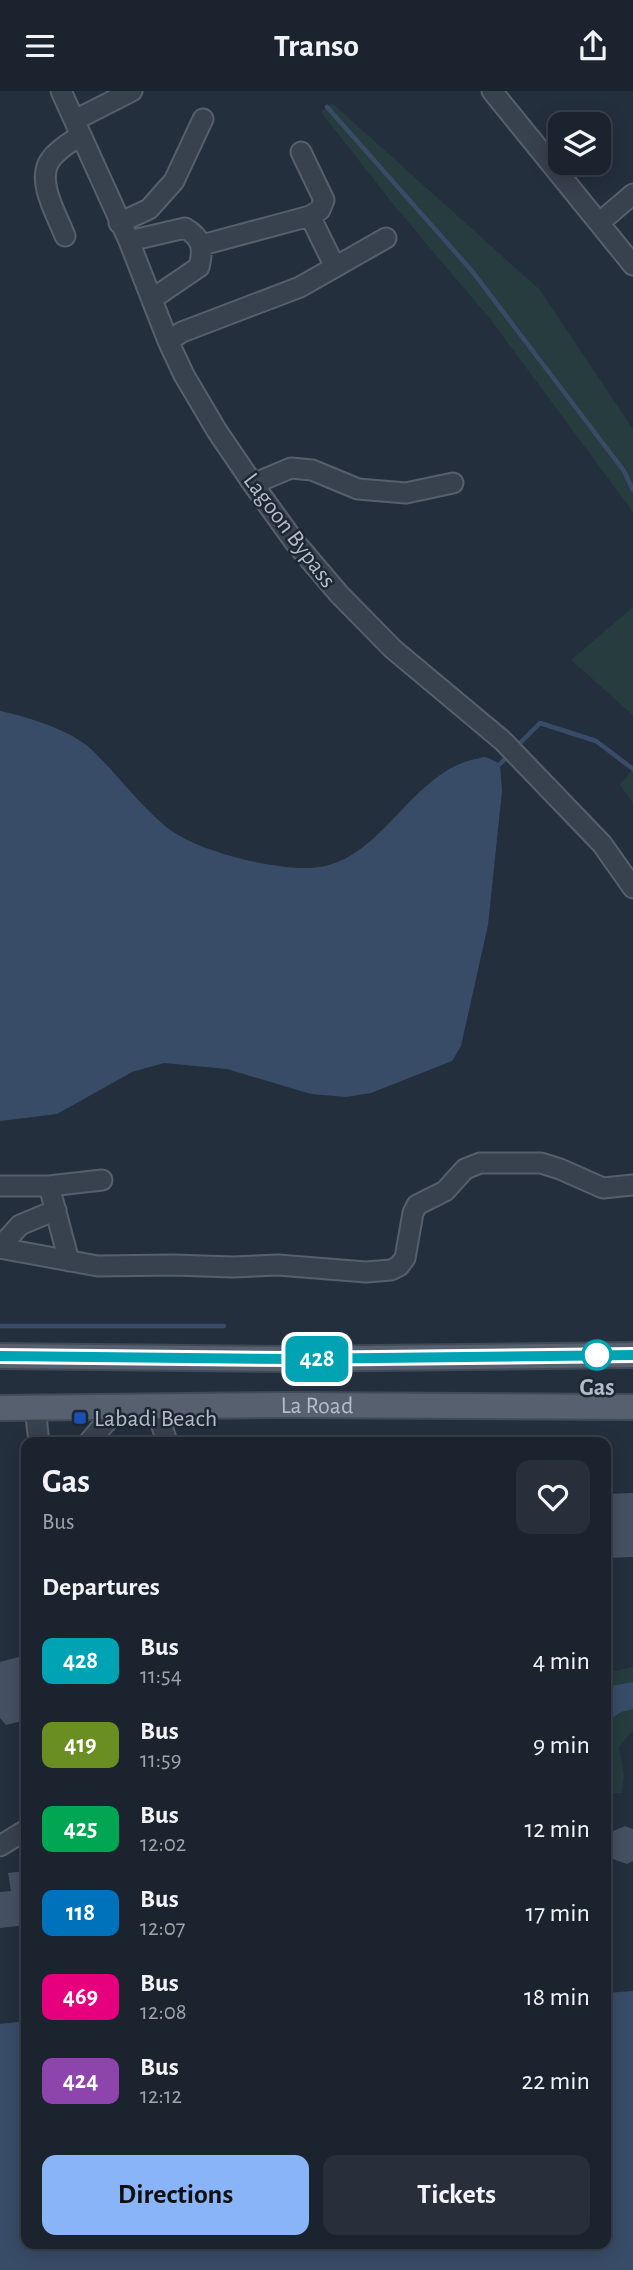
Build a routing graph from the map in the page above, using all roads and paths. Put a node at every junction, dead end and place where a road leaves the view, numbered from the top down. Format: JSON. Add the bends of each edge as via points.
{"nodes":[{"id":1,"x":61,"y":91,"type":"edge"},
{"id":2,"x":132,"y":91,"type":"edge"},
{"id":3,"x":492,"y":91,"type":"edge"},
{"id":4,"x":203,"y":119,"type":"dead end"},
{"id":5,"x":78,"y":127,"type":"junction"},
{"id":6,"x":301,"y":152,"type":"dead end"},
{"id":7,"x":633,"y":194,"type":"edge"},
{"id":8,"x":310,"y":216,"type":"junction"},
{"id":9,"x":119,"y":223,"type":"junction"},
{"id":10,"x":599,"y":223,"type":"junction"},
{"id":11,"x":65,"y":236,"type":"dead end"},
{"id":12,"x":386,"y":238,"type":"dead end"},
{"id":13,"x":129,"y":241,"type":"junction"},
{"id":14,"x":202,"y":244,"type":"junction"},
{"id":15,"x":633,"y":265,"type":"edge"},
{"id":16,"x":335,"y":267,"type":"junction"},
{"id":17,"x":152,"y":299,"type":"junction"},
{"id":18,"x":169,"y":341,"type":"junction"},
{"id":19,"x":453,"y":483,"type":"dead end"},
{"id":20,"x":253,"y":484,"type":"junction"},
{"id":21,"x":633,"y":888,"type":"edge"},
{"id":22,"x":102,"y":1180,"type":"dead end"},
{"id":23,"x":0,"y":1185,"type":"edge"},
{"id":24,"x":633,"y":1185,"type":"edge"},
{"id":25,"x":49,"y":1186,"type":"junction"},
{"id":26,"x":56,"y":1210,"type":"junction"},
{"id":27,"x":0,"y":1248,"type":"edge"},
{"id":28,"x":69,"y":1261,"type":"junction"},
{"id":29,"x":633,"y":1355,"type":"edge"},
{"id":30,"x":0,"y":1356,"type":"edge"},
{"id":31,"x":156,"y":1407,"type":"junction"},
{"id":32,"x":633,"y":1407,"type":"edge"},
{"id":33,"x":0,"y":1408,"type":"edge"},
{"id":34,"x":35,"y":1408,"type":"junction"},
{"id":35,"x":118,"y":1408,"type":"junction"},
{"id":36,"x":38,"y":1437,"type":"edge"},
{"id":37,"x":93,"y":1437,"type":"edge"},
{"id":38,"x":165,"y":1437,"type":"edge"},
{"id":39,"x":21,"y":1832,"type":"edge"},
{"id":40,"x":0,"y":1846,"type":"edge"}],
"edges":[{"from":1,"to":5,"type":"street","name":"Lagoon Bypass"},
{"from":2,"to":5,"type":"street"},
{"from":3,"to":10,"type":"street"},
{"from":4,"to":9,"type":"street","via":[[174,181],[149,209]]},
{"from":5,"to":9,"type":"street","name":"Lagoon Bypass"},
{"from":5,"to":11,"type":"street","via":[[52,156],[44,180]]},
{"from":6,"to":8,"type":"street","via":[[324,200]]},
{"from":7,"to":10,"type":"street"},
{"from":8,"to":14,"type":"street"},
{"from":8,"to":16,"type":"street"},
{"from":9,"to":13,"type":"street","name":"Lagoon Bypass"},
{"from":10,"to":15,"type":"street"},
{"from":12,"to":16,"type":"street"},
{"from":13,"to":14,"type":"street","via":[[185,228]]},
{"from":13,"to":17,"type":"street","name":"Lagoon Bypass"},
{"from":14,"to":17,"type":"street","via":[[199,267]]},
{"from":16,"to":18,"type":"street","via":[[300,287]]},
{"from":17,"to":18,"type":"street","name":"Lagoon Bypass"},
{"from":18,"to":20,"type":"street","name":"Lagoon Bypass","via":[[184,375]]},
{"from":19,"to":20,"type":"street","via":[[406,493],[358,489],[312,470],[290,468]]},
{"from":20,"to":21,"type":"street","name":"Lagoon Bypass","via":[[339,594],[393,649],[503,741],[602,844]]},
{"from":22,"to":25,"type":"street"},
{"from":23,"to":25,"type":"street"},
{"from":24,"to":28,"type":"street","via":[[603,1188],[541,1163],[480,1163],[465,1168],[444,1191],[417,1205],[405,1258],[391,1270],[98,1266]]},
{"from":25,"to":26,"type":"street"},
{"from":26,"to":27,"type":"street","via":[[20,1224]]},
{"from":26,"to":28,"type":"street"},
{"from":27,"to":28,"type":"street"},
{"from":29,"to":30,"type":"main road","name":"La Road"},
{"from":31,"to":32,"type":"main road","name":"La Road"},
{"from":31,"to":35,"type":"main road","name":"La Road"},
{"from":31,"to":38,"type":"street"},
{"from":33,"to":34,"type":"main road","name":"La Road"},
{"from":34,"to":35,"type":"main road","name":"La Road"},
{"from":34,"to":36,"type":"street"},
{"from":35,"to":37,"type":"street"},
{"from":39,"to":40,"type":"street"}]}
